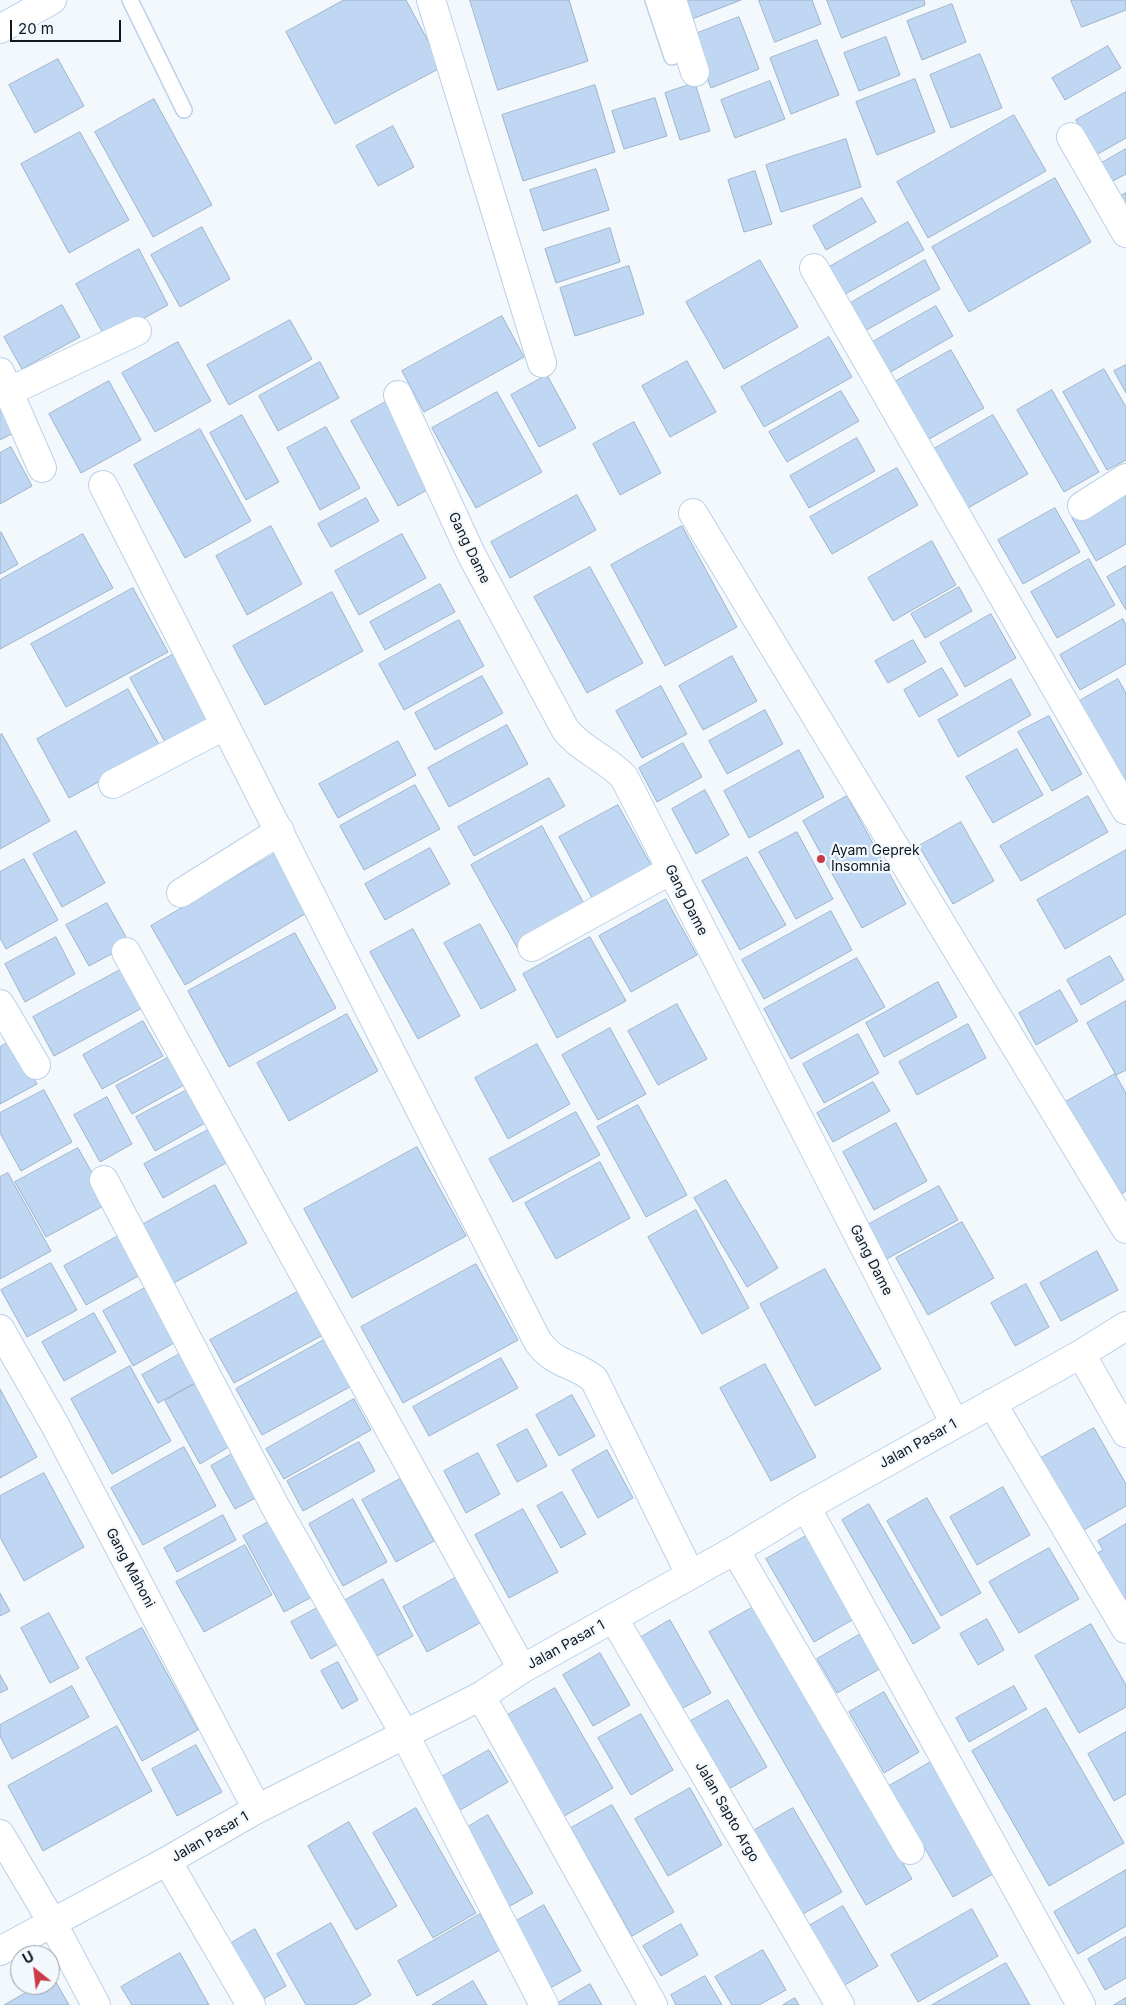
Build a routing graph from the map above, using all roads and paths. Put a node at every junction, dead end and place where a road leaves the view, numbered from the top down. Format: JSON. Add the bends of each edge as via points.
{"nodes":[{"id":1,"x":52,"y":0,"type":"edge"},
{"id":2,"x":130,"y":0,"type":"edge"},
{"id":3,"x":430,"y":0,"type":"edge"},
{"id":4,"x":653,"y":0,"type":"edge"},
{"id":5,"x":672,"y":0,"type":"edge"},
{"id":6,"x":0,"y":30,"type":"edge"},
{"id":7,"x":672,"y":57,"type":"dead end"},
{"id":8,"x":695,"y":72,"type":"dead end"},
{"id":9,"x":184,"y":110,"type":"dead end"},
{"id":10,"x":1071,"y":137,"type":"dead end"},
{"id":11,"x":1126,"y":232,"type":"edge"},
{"id":12,"x":814,"y":268,"type":"dead end"},
{"id":13,"x":137,"y":331,"type":"dead end"},
{"id":14,"x":542,"y":363,"type":"dead end"},
{"id":15,"x":4,"y":382,"type":"edge"},
{"id":16,"x":398,"y":395,"type":"dead end"},
{"id":17,"x":42,"y":468,"type":"dead end"},
{"id":18,"x":1126,"y":478,"type":"edge"},
{"id":19,"x":103,"y":485,"type":"dead end"},
{"id":20,"x":1082,"y":506,"type":"dead end"},
{"id":21,"x":693,"y":513,"type":"dead end"},
{"id":22,"x":224,"y":726,"type":"junction"},
{"id":23,"x":113,"y":784,"type":"dead end"},
{"id":24,"x":1126,"y":810,"type":"edge"},
{"id":25,"x":280,"y":831,"type":"junction"},
{"id":26,"x":671,"y":870,"type":"junction"},
{"id":27,"x":181,"y":892,"type":"dead end"},
{"id":28,"x":532,"y":946,"type":"dead end"},
{"id":29,"x":126,"y":952,"type":"dead end"},
{"id":30,"x":0,"y":1004,"type":"edge"},
{"id":31,"x":36,"y":1065,"type":"dead end"},
{"id":32,"x":104,"y":1180,"type":"dead end"},
{"id":33,"x":1126,"y":1229,"type":"edge"},
{"id":34,"x":1126,"y":1326,"type":"edge"},
{"id":35,"x":0,"y":1329,"type":"edge"},
{"id":36,"x":1081,"y":1354,"type":"junction"},
{"id":37,"x":992,"y":1403,"type":"junction"},
{"id":38,"x":955,"y":1424,"type":"junction"},
{"id":39,"x":1126,"y":1433,"type":"edge"},
{"id":40,"x":806,"y":1506,"type":"junction"},
{"id":41,"x":735,"y":1550,"type":"junction"},
{"id":42,"x":690,"y":1574,"type":"junction"},
{"id":43,"x":614,"y":1619,"type":"junction"},
{"id":44,"x":1126,"y":1629,"type":"edge"},
{"id":45,"x":522,"y":1669,"type":"junction"},
{"id":46,"x":481,"y":1696,"type":"junction"},
{"id":47,"x":404,"y":1733,"type":"junction"},
{"id":48,"x":257,"y":1809,"type":"junction"},
{"id":49,"x":0,"y":1834,"type":"edge"},
{"id":50,"x":910,"y":1850,"type":"dead end"},
{"id":51,"x":167,"y":1861,"type":"junction"},
{"id":52,"x":52,"y":1922,"type":"junction"},
{"id":53,"x":0,"y":1951,"type":"edge"},
{"id":54,"x":96,"y":2005,"type":"edge"},
{"id":55,"x":251,"y":2005,"type":"edge"},
{"id":56,"x":544,"y":2005,"type":"edge"},
{"id":57,"x":653,"y":2005,"type":"edge"},
{"id":58,"x":840,"y":2005,"type":"edge"},
{"id":59,"x":1081,"y":2005,"type":"edge"}],
"edges":[{"from":1,"to":6,"type":"street"},
{"from":2,"to":9,"type":"lane"},
{"from":3,"to":14,"type":"street"},
{"from":4,"to":7,"type":"lane"},
{"from":5,"to":8,"type":"street"},
{"from":10,"to":11,"type":"street"},
{"from":12,"to":24,"type":"street"},
{"from":13,"to":15,"type":"street"},
{"from":15,"to":17,"type":"street"},
{"from":16,"to":26,"type":"street","name":"Gang Dame","via":[[471,554],[565,729],[572,739],[608,762],[624,777]]},
{"from":18,"to":20,"type":"street"},
{"from":19,"to":22,"type":"street"},
{"from":21,"to":33,"type":"street"},
{"from":22,"to":23,"type":"street"},
{"from":22,"to":25,"type":"street"},
{"from":25,"to":27,"type":"street"},
{"from":25,"to":42,"type":"street","via":[[538,1342],[557,1361],[583,1370],[594,1380]]},
{"from":26,"to":28,"type":"street"},
{"from":26,"to":38,"type":"street","name":"Gang Dame"},
{"from":29,"to":45,"type":"street"},
{"from":30,"to":31,"type":"street"},
{"from":32,"to":47,"type":"street","via":[[276,1508]]},
{"from":34,"to":36,"type":"street","name":"Jalan Pasar 1"},
{"from":35,"to":48,"type":"street","name":"Gang Mahoni","via":[[55,1425]]},
{"from":36,"to":37,"type":"street","name":"Jalan Pasar 1"},
{"from":36,"to":39,"type":"street"},
{"from":37,"to":38,"type":"street","name":"Jalan Pasar 1"},
{"from":37,"to":44,"type":"street"},
{"from":38,"to":40,"type":"street","name":"Jalan Pasar 1"},
{"from":40,"to":41,"type":"street","name":"Jalan Pasar 1"},
{"from":40,"to":59,"type":"street"},
{"from":41,"to":42,"type":"street","name":"Jalan Pasar 1"},
{"from":41,"to":50,"type":"street"},
{"from":42,"to":43,"type":"street","name":"Jalan Pasar 1"},
{"from":43,"to":45,"type":"street","name":"Jalan Pasar 1"},
{"from":43,"to":58,"type":"street","name":"Jalan Sapto Argo"},
{"from":45,"to":46,"type":"street","name":"Jalan Pasar 1"},
{"from":46,"to":47,"type":"street","name":"Jalan Pasar 1"},
{"from":46,"to":57,"type":"street"},
{"from":47,"to":48,"type":"street","name":"Jalan Pasar 1"},
{"from":47,"to":56,"type":"street"},
{"from":48,"to":51,"type":"street","name":"Jalan Pasar 1"},
{"from":49,"to":52,"type":"street"},
{"from":51,"to":52,"type":"street","name":"Jalan Pasar 1"},
{"from":51,"to":55,"type":"street"},
{"from":52,"to":53,"type":"street","name":"Jalan Pasar 1"},
{"from":52,"to":54,"type":"street"}]}
